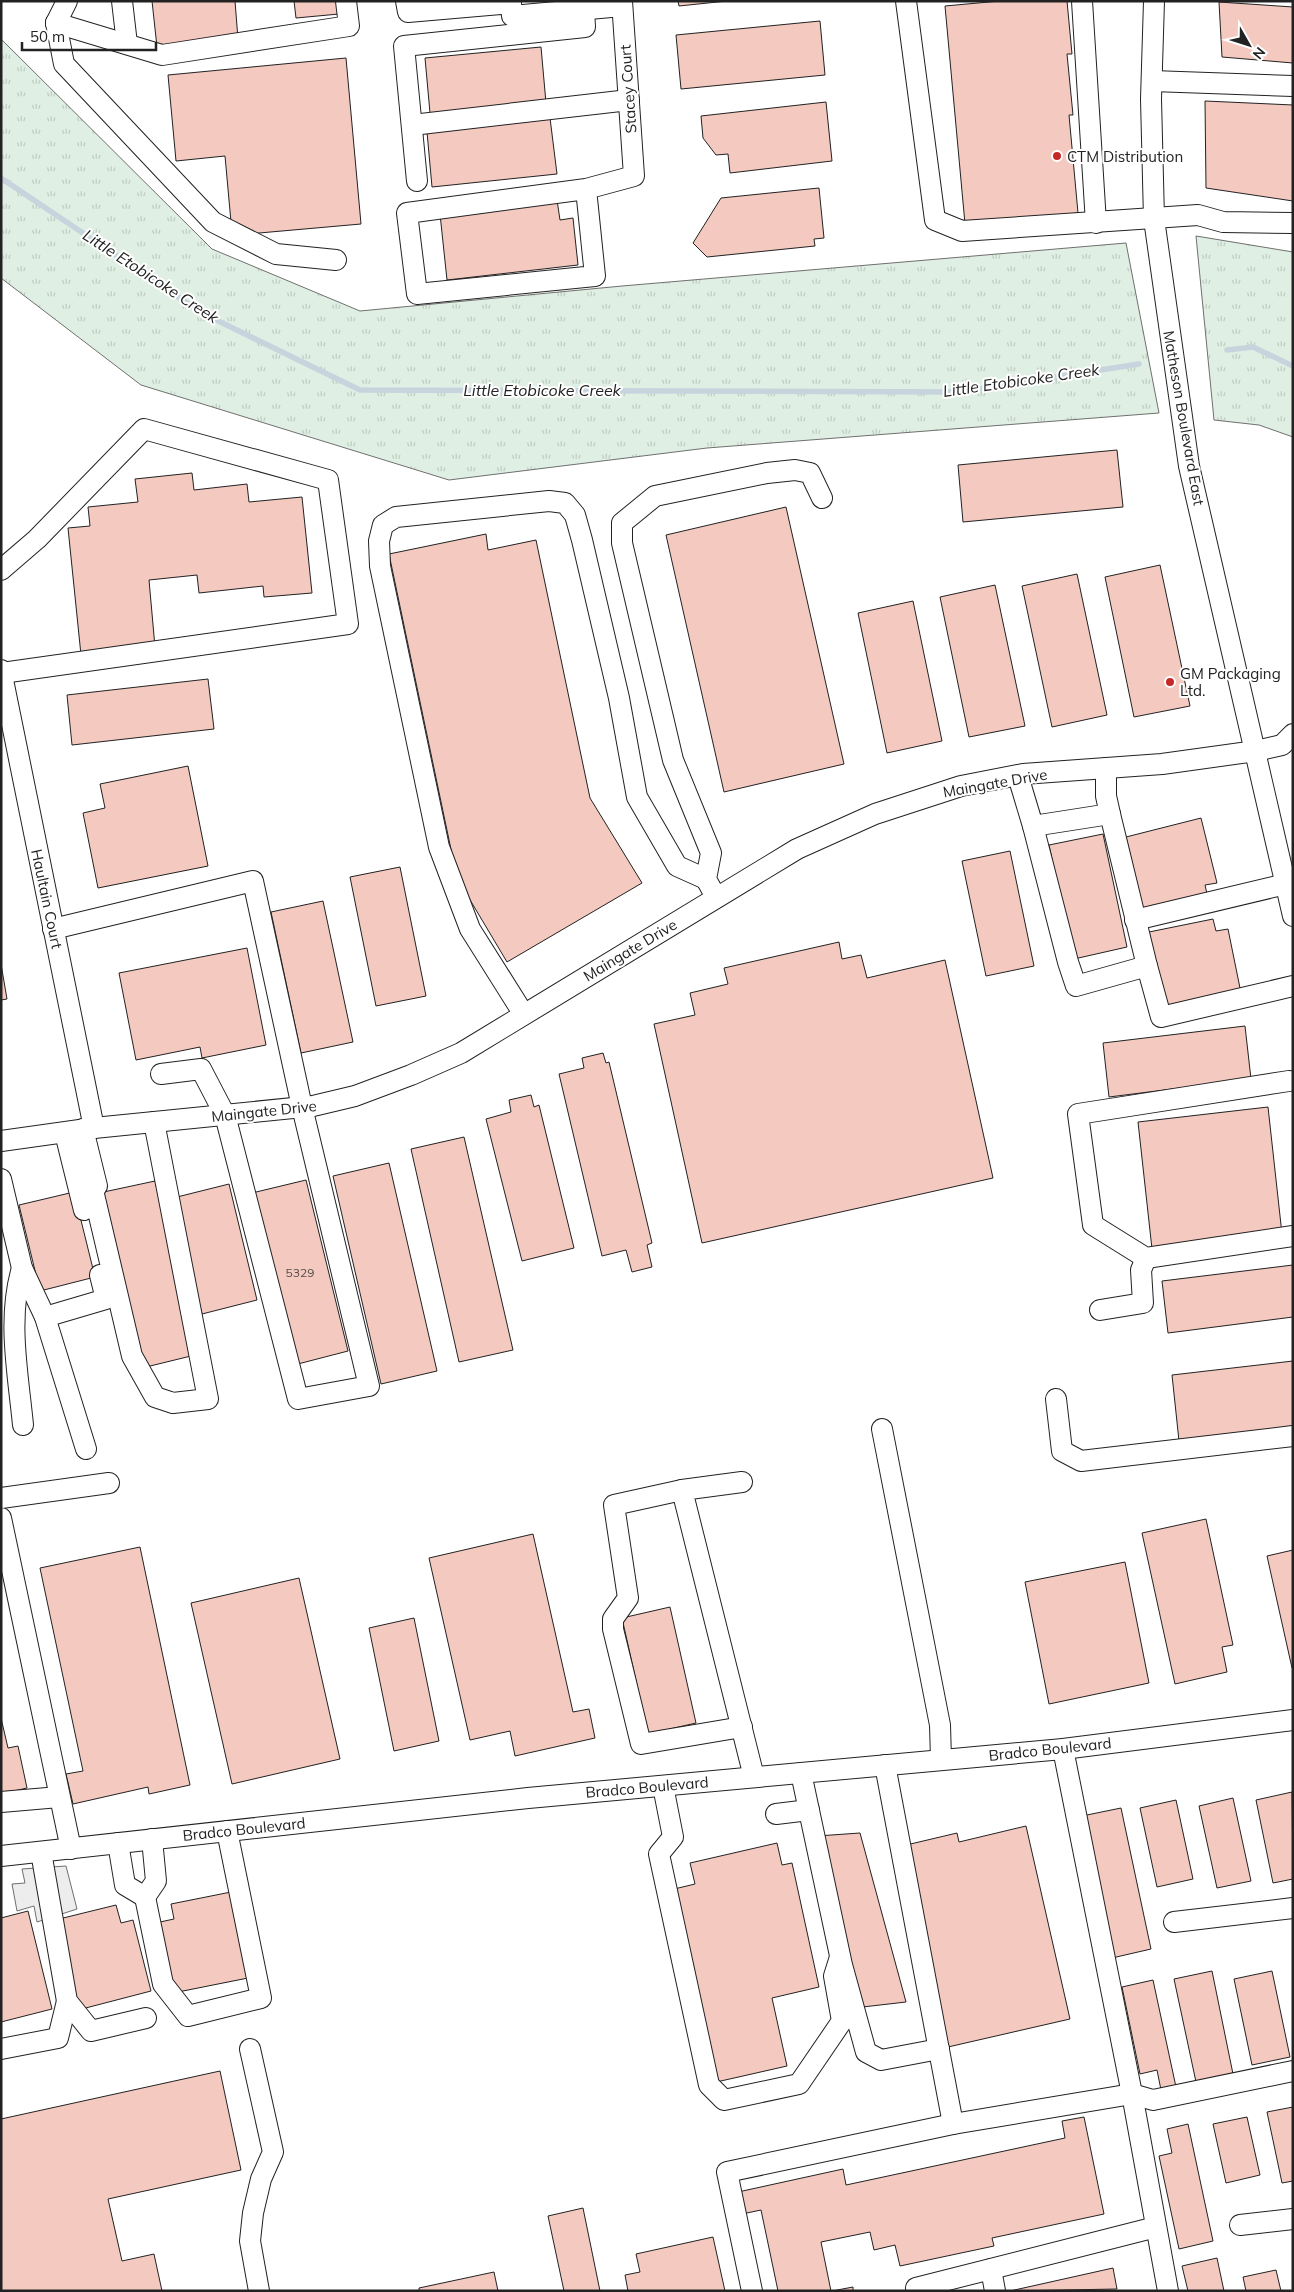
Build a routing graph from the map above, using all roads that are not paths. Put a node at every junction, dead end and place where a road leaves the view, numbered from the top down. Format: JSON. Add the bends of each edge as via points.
{"nodes":[{"id":1,"x":67,"y":1,"type":"edge"},
{"id":2,"x":122,"y":1,"type":"edge"},
{"id":3,"x":346,"y":1,"type":"edge"},
{"id":4,"x":406,"y":1,"type":"edge"},
{"id":5,"x":906,"y":1,"type":"edge"},
{"id":6,"x":1082,"y":1,"type":"edge"},
{"id":7,"x":1154,"y":1,"type":"edge"},
{"id":8,"x":622,"y":4,"type":"edge"},
{"id":9,"x":584,"y":9,"type":"junction"},
{"id":10,"x":56,"y":23,"type":"junction"},
{"id":11,"x":127,"y":44,"type":"junction"},
{"id":12,"x":1152,"y":81,"type":"junction"},
{"id":13,"x":1293,"y":86,"type":"edge"},
{"id":14,"x":629,"y":100,"type":"junction"},
{"id":15,"x":412,"y":124,"type":"junction"},
{"id":16,"x":417,"y":181,"type":"dead end"},
{"id":17,"x":586,"y":189,"type":"junction"},
{"id":18,"x":1154,"y":219,"type":"junction"},
{"id":19,"x":1096,"y":223,"type":"junction"},
{"id":20,"x":1293,"y":223,"type":"edge"},
{"id":21,"x":336,"y":260,"type":"dead end"},
{"id":22,"x":822,"y":498,"type":"dead end"},
{"id":23,"x":1,"y":570,"type":"edge"},
{"id":24,"x":2,"y":672,"type":"edge"},
{"id":25,"x":1293,"y":734,"type":"edge"},
{"id":26,"x":1256,"y":751,"type":"junction"},
{"id":27,"x":1106,"y":768,"type":"junction"},
{"id":28,"x":1018,"y":776,"type":"junction"},
{"id":29,"x":1110,"y":814,"type":"junction"},
{"id":30,"x":1033,"y":826,"type":"junction"},
{"id":31,"x":706,"y":879,"type":"junction"},
{"id":32,"x":1286,"y":884,"type":"junction"},
{"id":33,"x":716,"y":898,"type":"junction"},
{"id":34,"x":1293,"y":916,"type":"edge"},
{"id":35,"x":1135,"y":920,"type":"junction"},
{"id":36,"x":53,"y":929,"type":"junction"},
{"id":37,"x":1147,"y":966,"type":"junction"},
{"id":38,"x":1293,"y":986,"type":"edge"},
{"id":39,"x":523,"y":1014,"type":"junction"},
{"id":40,"x":161,"y":1074,"type":"dead end"},
{"id":41,"x":1292,"y":1087,"type":"edge"},
{"id":42,"x":302,"y":1106,"type":"junction"},
{"id":43,"x":225,"y":1116,"type":"junction"},
{"id":44,"x":154,"y":1122,"type":"junction"},
{"id":45,"x":81,"y":1130,"type":"junction"},
{"id":46,"x":1,"y":1140,"type":"edge"},
{"id":47,"x":1,"y":1179,"type":"edge"},
{"id":48,"x":85,"y":1187,"type":"junction"},
{"id":49,"x":1293,"y":1236,"type":"edge"},
{"id":50,"x":1146,"y":1258,"type":"junction"},
{"id":51,"x":22,"y":1268,"type":"junction"},
{"id":52,"x":1100,"y":1310,"type":"dead end"},
{"id":53,"x":45,"y":1317,"type":"junction"},
{"id":54,"x":1056,"y":1399,"type":"dead end"},
{"id":55,"x":23,"y":1425,"type":"dead end"},
{"id":56,"x":882,"y":1429,"type":"dead end"},
{"id":57,"x":1293,"y":1436,"type":"edge"},
{"id":58,"x":86,"y":1449,"type":"dead end"},
{"id":59,"x":742,"y":1482,"type":"dead end"},
{"id":60,"x":109,"y":1483,"type":"dead end"},
{"id":61,"x":682,"y":1490,"type":"junction"},
{"id":62,"x":1,"y":1498,"type":"edge"},
{"id":63,"x":1,"y":1518,"type":"edge"},
{"id":64,"x":1293,"y":1720,"type":"edge"},
{"id":65,"x":742,"y":1727,"type":"junction"},
{"id":66,"x":1063,"y":1749,"type":"junction"},
{"id":67,"x":941,"y":1759,"type":"junction"},
{"id":68,"x":884,"y":1765,"type":"junction"},
{"id":69,"x":801,"y":1773,"type":"junction"},
{"id":70,"x":754,"y":1777,"type":"junction"},
{"id":71,"x":663,"y":1786,"type":"junction"},
{"id":72,"x":58,"y":1797,"type":"junction"},
{"id":73,"x":1,"y":1802,"type":"edge"},
{"id":74,"x":809,"y":1810,"type":"junction"},
{"id":75,"x":776,"y":1814,"type":"dead end"},
{"id":76,"x":227,"y":1831,"type":"junction"},
{"id":77,"x":152,"y":1840,"type":"junction"},
{"id":78,"x":118,"y":1843,"type":"junction"},
{"id":79,"x":71,"y":1849,"type":"junction"},
{"id":80,"x":41,"y":1852,"type":"junction"},
{"id":81,"x":1,"y":1856,"type":"edge"},
{"id":82,"x":145,"y":1897,"type":"junction"},
{"id":83,"x":1293,"y":1908,"type":"edge"},
{"id":84,"x":1174,"y":1922,"type":"dead end"},
{"id":85,"x":840,"y":1957,"type":"junction"},
{"id":86,"x":67,"y":2001,"type":"junction"},
{"id":87,"x":146,"y":2018,"type":"dead end"},
{"id":88,"x":1,"y":2049,"type":"edge"},
{"id":89,"x":250,"y":2049,"type":"dead end"},
{"id":90,"x":939,"y":2049,"type":"junction"},
{"id":91,"x":1293,"y":2071,"type":"edge"},
{"id":92,"x":1132,"y":2094,"type":"junction"},
{"id":93,"x":953,"y":2124,"type":"junction"},
{"id":94,"x":1293,"y":2219,"type":"edge"},
{"id":95,"x":1240,"y":2225,"type":"dead end"},
{"id":96,"x":1156,"y":2227,"type":"junction"},
{"id":97,"x":991,"y":2269,"type":"junction"},
{"id":98,"x":259,"y":2291,"type":"edge"},
{"id":99,"x":752,"y":2291,"type":"edge"},
{"id":100,"x":917,"y":2291,"type":"edge"},
{"id":101,"x":995,"y":2291,"type":"edge"},
{"id":102,"x":1168,"y":2291,"type":"edge"}],
"edges":[{"from":1,"to":10,"type":"street"},
{"from":2,"to":11,"type":"street"},
{"from":3,"to":11,"type":"street","via":[[349,26],[162,55]]},
{"from":4,"to":9,"type":"street","via":[[408,12],[511,3],[512,16]]},
{"from":5,"to":19,"type":"street","via":[[935,220],[962,231]]},
{"from":6,"to":19,"type":"street"},
{"from":7,"to":12,"type":"street","name":"Matheson Boulevard East"},
{"from":8,"to":9,"type":"street"},
{"from":8,"to":14,"type":"street","name":"Stacey Court"},
{"from":9,"to":15,"type":"street","via":[[585,27],[404,46]]},
{"from":10,"to":11,"type":"street"},
{"from":10,"to":21,"type":"street","via":[[64,64],[212,222],[276,254]]},
{"from":12,"to":13,"type":"street"},
{"from":12,"to":18,"type":"street","name":"Matheson Boulevard East"},
{"from":14,"to":15,"type":"street"},
{"from":14,"to":17,"type":"street","name":"Stacey Court","via":[[634,176]]},
{"from":15,"to":16,"type":"street"},
{"from":17,"to":17,"type":"street","via":[[407,213],[417,294],[595,276]]},
{"from":18,"to":19,"type":"street"},
{"from":18,"to":20,"type":"street","via":[[1198,214],[1223,222]]},
{"from":18,"to":26,"type":"street","name":"Matheson Boulevard East","via":[[1189,466]]},
{"from":22,"to":31,"type":"street","via":[[810,473],[795,470],[767,473],[655,496],[622,523],[622,543],[673,760],[711,852]]},
{"from":23,"to":24,"type":"street","via":[[37,539],[144,429],[328,480],[348,624]]},
{"from":24,"to":36,"type":"street","name":"Haultain Court"},
{"from":25,"to":26,"type":"street","name":"Maingate Drive","via":[[1282,745]]},
{"from":26,"to":27,"type":"street","name":"Maingate Drive"},
{"from":26,"to":32,"type":"street","name":"Matheson Boulevard East"},
{"from":27,"to":28,"type":"street","name":"Maingate Drive"},
{"from":27,"to":29,"type":"street"},
{"from":28,"to":30,"type":"street"},
{"from":28,"to":33,"type":"street","name":"Maingate Drive","via":[[961,786],[875,814],[797,849]]},
{"from":29,"to":30,"type":"street"},
{"from":29,"to":35,"type":"street"},
{"from":30,"to":37,"type":"street","via":[[1076,986]]},
{"from":31,"to":33,"type":"street"},
{"from":31,"to":39,"type":"street","via":[[677,866],[637,797],[619,698],[582,540],[575,515],[565,503],[549,501],[396,516],[383,525],[379,540],[380,566],[439,847],[470,929]]},
{"from":32,"to":34,"type":"street","name":"Matheson Boulevard East"},
{"from":32,"to":35,"type":"street"},
{"from":33,"to":39,"type":"street","name":"Maingate Drive"},
{"from":35,"to":37,"type":"street"},
{"from":36,"to":42,"type":"street","via":[[252,881]]},
{"from":36,"to":45,"type":"street","name":"Haultain Court"},
{"from":37,"to":38,"type":"street","via":[[1161,1017]]},
{"from":39,"to":42,"type":"street","name":"Maingate Drive","via":[[461,1052],[411,1075],[355,1096]]},
{"from":40,"to":43,"type":"street","via":[[201,1069]]},
{"from":41,"to":50,"type":"street","via":[[1078,1114],[1093,1225]]},
{"from":42,"to":43,"type":"street","name":"Maingate Drive"},
{"from":42,"to":43,"type":"street","via":[[368,1386],[298,1399]]},
{"from":43,"to":44,"type":"street","name":"Maingate Drive"},
{"from":44,"to":45,"type":"street","name":"Maingate Drive"},
{"from":44,"to":48,"type":"street","via":[[208,1399],[173,1403],[154,1397],[132,1356]]},
{"from":45,"to":46,"type":"street","name":"Maingate Drive"},
{"from":45,"to":48,"type":"street","name":"Haultain Court"},
{"from":47,"to":51,"type":"street"},
{"from":48,"to":53,"type":"street","via":[[106,1299]]},
{"from":49,"to":50,"type":"street"},
{"from":50,"to":52,"type":"street","via":[[1141,1270],[1143,1303]]},
{"from":51,"to":53,"type":"street"},
{"from":51,"to":55,"type":"street","via":[[16,1290],[15,1340]]},
{"from":53,"to":58,"type":"street"},
{"from":54,"to":57,"type":"street","via":[[1062,1451],[1081,1462]]},
{"from":56,"to":67,"type":"street","via":[[940,1725]]},
{"from":59,"to":61,"type":"street"},
{"from":60,"to":62,"type":"street"},
{"from":61,"to":65,"type":"street"},
{"from":61,"to":65,"type":"street","via":[[614,1505],[628,1598],[613,1619],[613,1629],[641,1744]]},
{"from":63,"to":72,"type":"street"},
{"from":64,"to":66,"type":"street","name":"Bradco Boulevard"},
{"from":65,"to":70,"type":"street"},
{"from":66,"to":67,"type":"street","name":"Bradco Boulevard"},
{"from":66,"to":92,"type":"street"},
{"from":67,"to":68,"type":"street","name":"Bradco Boulevard"},
{"from":68,"to":69,"type":"street","name":"Bradco Boulevard"},
{"from":68,"to":90,"type":"street"},
{"from":69,"to":70,"type":"street","name":"Bradco Boulevard"},
{"from":69,"to":74,"type":"street"},
{"from":70,"to":71,"type":"street","name":"Bradco Boulevard"},
{"from":71,"to":76,"type":"street","name":"Bradco Boulevard"},
{"from":71,"to":85,"type":"street","via":[[674,1837],[659,1854],[710,2085],[724,2100],[799,2084],[842,2021],[834,1976]]},
{"from":72,"to":73,"type":"street"},
{"from":72,"to":79,"type":"street"},
{"from":74,"to":75,"type":"street"},
{"from":74,"to":85,"type":"street"},
{"from":76,"to":77,"type":"street","name":"Bradco Boulevard"},
{"from":76,"to":82,"type":"street","via":[[261,1998],[188,2016],[162,1984]]},
{"from":77,"to":78,"type":"street","name":"Bradco Boulevard"},
{"from":77,"to":82,"type":"street","via":[[156,1881]]},
{"from":78,"to":79,"type":"street","name":"Bradco Boulevard"},
{"from":78,"to":82,"type":"street","via":[[125,1885]]},
{"from":79,"to":80,"type":"street","name":"Bradco Boulevard"},
{"from":80,"to":81,"type":"street","name":"Bradco Boulevard"},
{"from":80,"to":86,"type":"street"},
{"from":83,"to":84,"type":"street"},
{"from":85,"to":90,"type":"street","via":[[866,2052],[881,2060]]},
{"from":86,"to":87,"type":"street","via":[[91,2031]]},
{"from":86,"to":88,"type":"street","via":[[58,2038]]},
{"from":89,"to":98,"type":"street","via":[[273,2152],[260,2179],[250,2241]]},
{"from":90,"to":93,"type":"street"},
{"from":91,"to":92,"type":"street","via":[[1153,2100]]},
{"from":92,"to":93,"type":"street"},
{"from":92,"to":96,"type":"street"},
{"from":93,"to":99,"type":"street","via":[[727,2172]]},
{"from":94,"to":95,"type":"street"},
{"from":96,"to":97,"type":"street"},
{"from":96,"to":102,"type":"street"},
{"from":97,"to":100,"type":"street","via":[[916,2288]]},
{"from":97,"to":101,"type":"street"}]}
